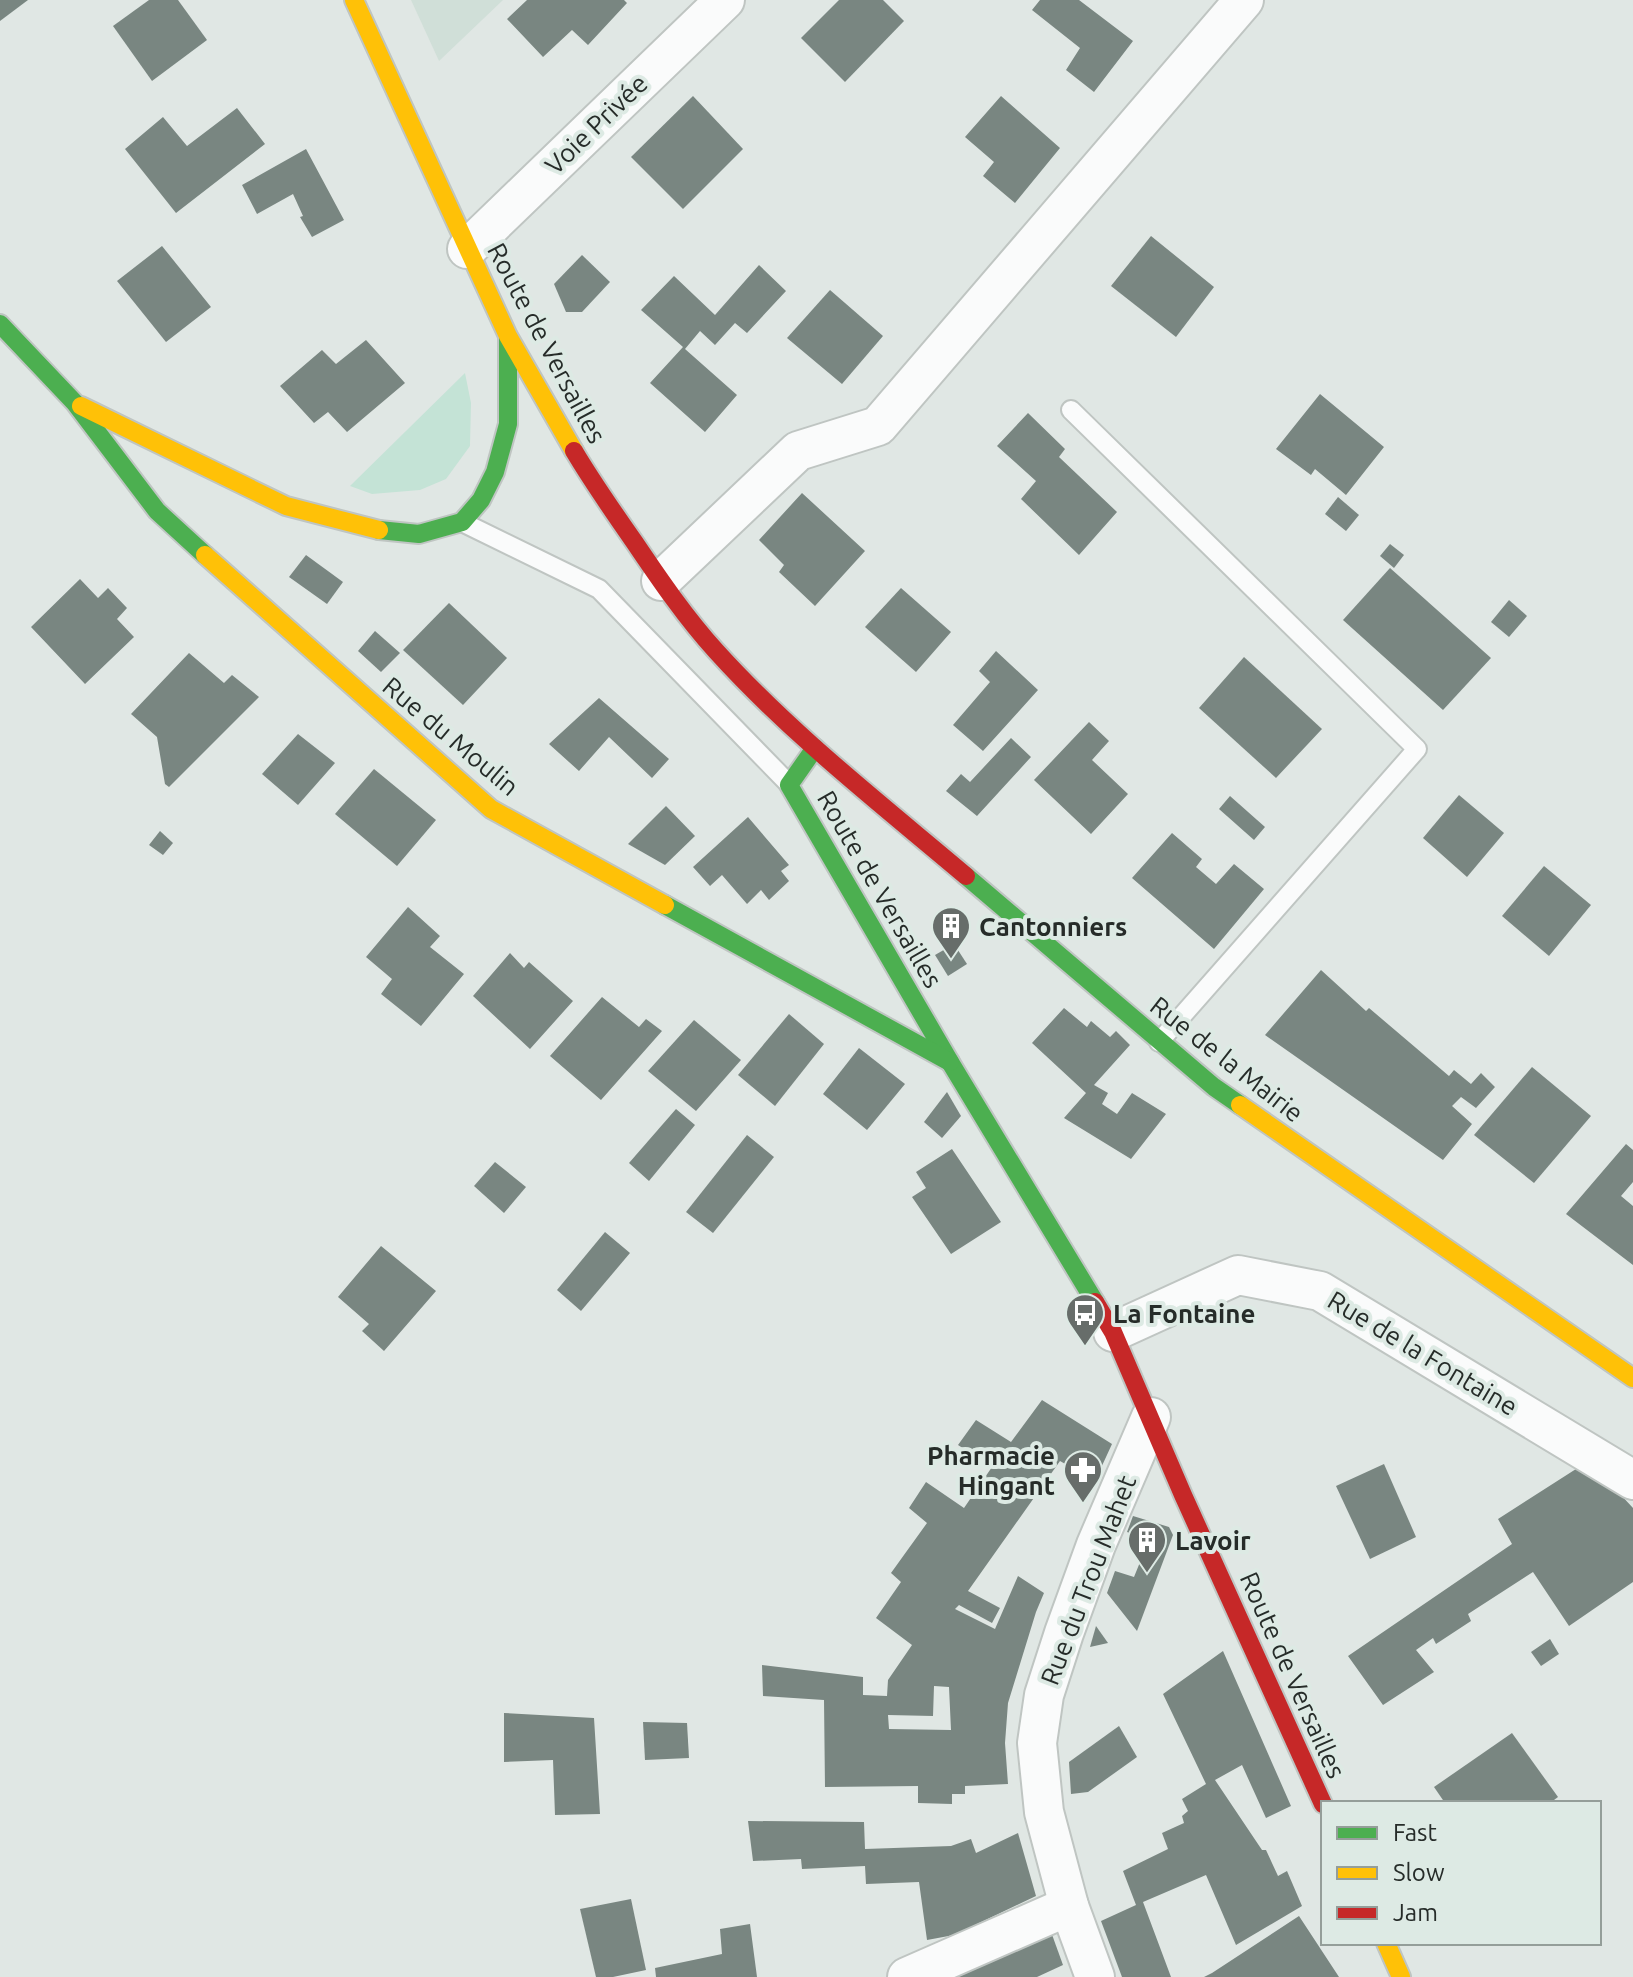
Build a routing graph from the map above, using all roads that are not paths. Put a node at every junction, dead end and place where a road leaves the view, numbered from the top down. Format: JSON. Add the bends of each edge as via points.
{"nodes":[{"id":1,"x":354,"y":0,"type":"edge"},
{"id":2,"x":725,"y":0,"type":"edge"},
{"id":3,"x":1244,"y":0,"type":"edge"},
{"id":4,"x":467,"y":249,"type":"junction"},
{"id":5,"x":0,"y":325,"type":"edge"},
{"id":6,"x":508,"y":336,"type":"junction"},
{"id":7,"x":75,"y":403,"type":"junction"},
{"id":8,"x":1071,"y":410,"type":"dead end"},
{"id":9,"x":462,"y":522,"type":"junction"},
{"id":10,"x":661,"y":581,"type":"junction"},
{"id":11,"x":815,"y":748,"type":"junction"},
{"id":12,"x":789,"y":785,"type":"junction"},
{"id":13,"x":1159,"y":1042,"type":"junction"},
{"id":14,"x":950,"y":1062,"type":"junction"},
{"id":15,"x":1113,"y":1332,"type":"junction"},
{"id":16,"x":1633,"y":1378,"type":"edge"},
{"id":17,"x":1151,"y":1417,"type":"junction"},
{"id":18,"x":1633,"y":1480,"type":"edge"},
{"id":19,"x":1322,"y":1801,"type":"edge"},
{"id":20,"x":1069,"y":1906,"type":"junction"},
{"id":21,"x":1387,"y":1945,"type":"edge"},
{"id":22,"x":907,"y":1977,"type":"edge"},
{"id":23,"x":1095,"y":1977,"type":"edge"},
{"id":24,"x":1401,"y":1977,"type":"edge"}],
"edges":[{"from":1,"to":4,"type":"main road","name":"Route de Versailles"},
{"from":2,"to":4,"type":"street","name":"Voie Privée"},
{"from":3,"to":10,"type":"street","via":[[878,426],[798,451]]},
{"from":4,"to":6,"type":"main road","name":"Route de Versailles"},
{"from":5,"to":7,"type":"main road"},
{"from":6,"to":9,"type":"main road","via":[[508,424],[495,472]]},
{"from":6,"to":10,"type":"main road","name":"Route de Versailles","via":[[589,477]]},
{"from":7,"to":9,"type":"main road","via":[[286,506],[375,530],[419,534]]},
{"from":7,"to":14,"type":"main road","name":"Rue du Moulin","via":[[157,511],[491,809]]},
{"from":8,"to":13,"type":"lane","via":[[1417,749]]},
{"from":9,"to":12,"type":"lane","via":[[599,589]]},
{"from":10,"to":11,"type":"main road","name":"Route de Versailles","via":[[714,649]]},
{"from":11,"to":12,"type":"main road","name":"Route de Versailles"},
{"from":11,"to":13,"type":"main road","name":"Rue de la Mairie"},
{"from":12,"to":14,"type":"main road","name":"Route de Versailles"},
{"from":13,"to":16,"type":"main road","name":"Rue de la Mairie","via":[[1214,1087]]},
{"from":14,"to":15,"type":"main road","name":"Route de Versailles"},
{"from":15,"to":17,"type":"main road","name":"Route de Versailles"},
{"from":15,"to":18,"type":"street","name":"Rue de la Fontaine","via":[[1238,1275],[1320,1291]]},
{"from":17,"to":19,"type":"main road","name":"Route de Versailles"},
{"from":17,"to":20,"type":"street","name":"Rue du Trou Mahet","via":[[1096,1545],[1044,1695],[1037,1743],[1044,1812]]},
{"from":20,"to":22,"type":"street"},
{"from":20,"to":23,"type":"street","name":"Rue du Trou Mahet"},
{"from":21,"to":24,"type":"main road"}]}
